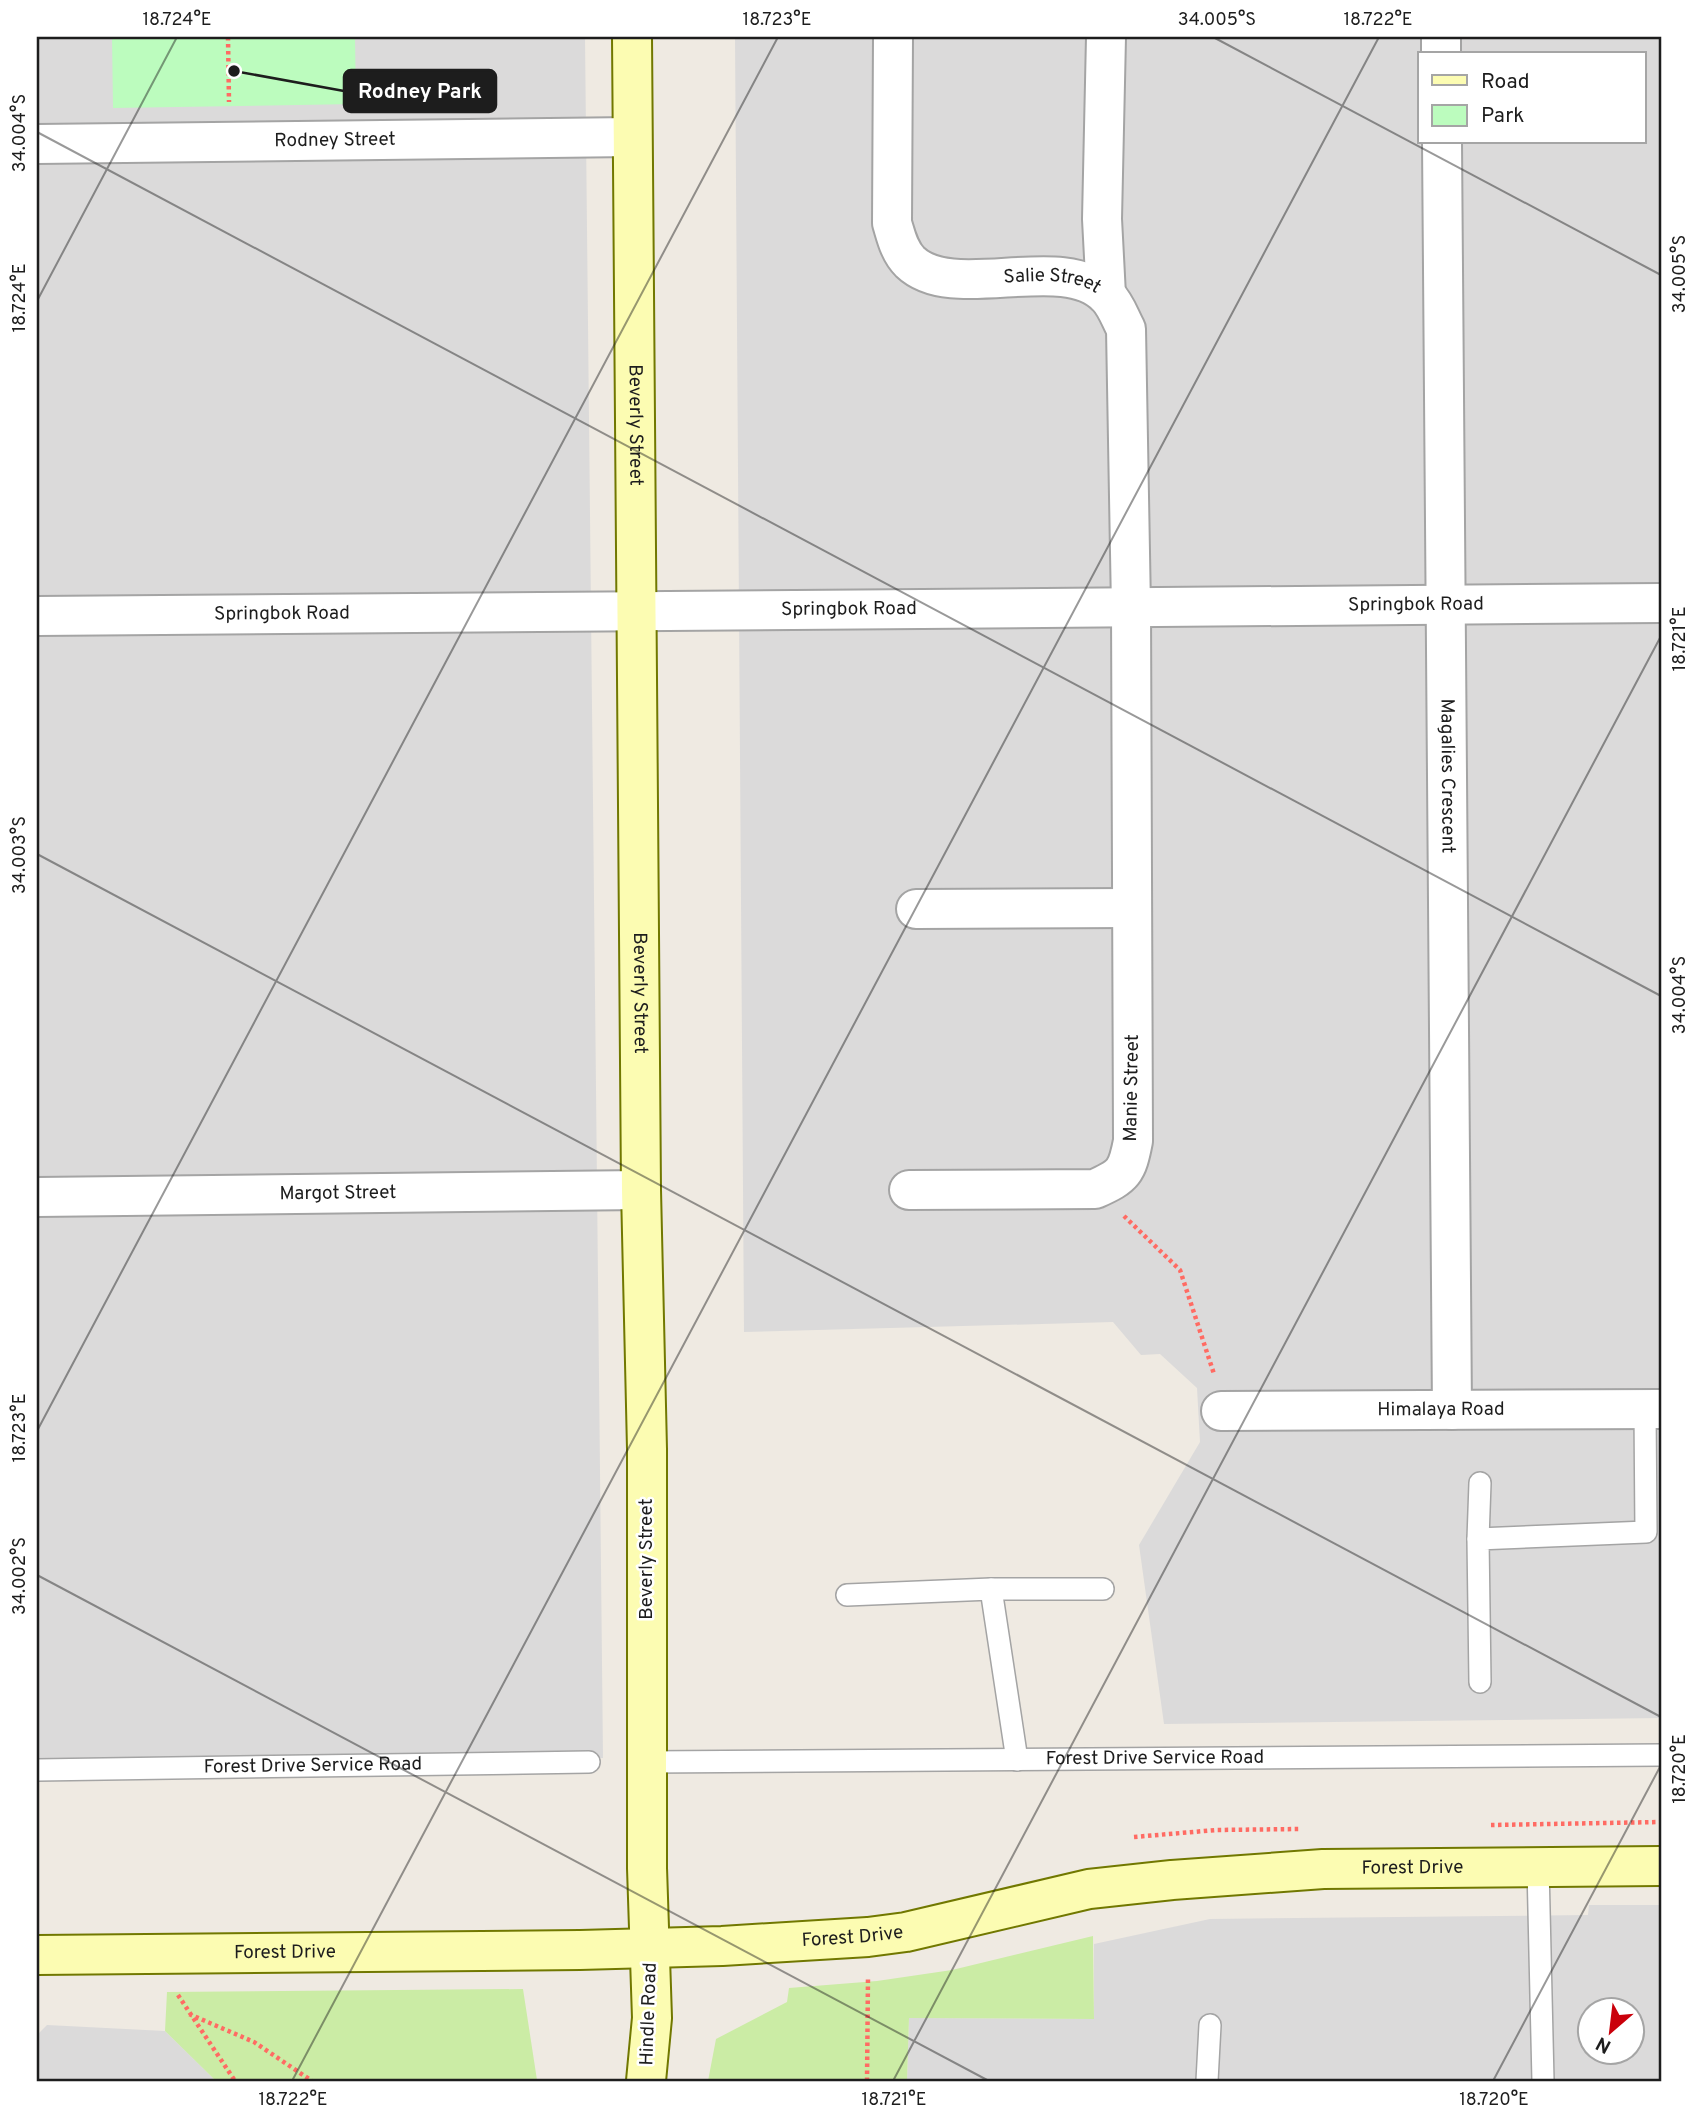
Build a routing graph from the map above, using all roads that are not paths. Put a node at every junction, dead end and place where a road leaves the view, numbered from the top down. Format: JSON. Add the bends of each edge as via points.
{"nodes":[{"id":1,"x":632,"y":37,"type":"edge"},
{"id":2,"x":892,"y":37,"type":"edge"},
{"id":3,"x":1106,"y":37,"type":"edge"},
{"id":4,"x":632,"y":137,"type":"junction"},
{"id":5,"x":37,"y":144,"type":"edge"},
{"id":6,"x":1442,"y":144,"type":"edge"},
{"id":7,"x":1106,"y":295,"type":"junction"},
{"id":8,"x":1661,"y":603,"type":"edge"},
{"id":9,"x":1446,"y":605,"type":"junction"},
{"id":10,"x":1131,"y":608,"type":"junction"},
{"id":11,"x":636,"y":612,"type":"junction"},
{"id":12,"x":37,"y":617,"type":"edge"},
{"id":13,"x":1132,"y":908,"type":"junction"},
{"id":14,"x":916,"y":909,"type":"dead end"},
{"id":15,"x":641,"y":1190,"type":"junction"},
{"id":16,"x":909,"y":1190,"type":"dead end"},
{"id":17,"x":37,"y":1197,"type":"edge"},
{"id":18,"x":1653,"y":1409,"type":"edge"},
{"id":19,"x":1221,"y":1410,"type":"road end"},
{"id":20,"x":1452,"y":1410,"type":"junction"},
{"id":21,"x":1480,"y":1483,"type":"dead end"},
{"id":22,"x":1653,"y":1532,"type":"edge"},
{"id":23,"x":1478,"y":1539,"type":"junction"},
{"id":24,"x":991,"y":1589,"type":"junction"},
{"id":25,"x":1102,"y":1589,"type":"dead end"},
{"id":26,"x":847,"y":1595,"type":"dead end"},
{"id":27,"x":1480,"y":1682,"type":"dead end"},
{"id":28,"x":1661,"y":1755,"type":"edge"},
{"id":29,"x":1017,"y":1760,"type":"junction"},
{"id":30,"x":589,"y":1762,"type":"dead end"},
{"id":31,"x":647,"y":1762,"type":"junction"},
{"id":32,"x":37,"y":1770,"type":"edge"},
{"id":33,"x":1661,"y":1866,"type":"edge"},
{"id":34,"x":1538,"y":1867,"type":"junction"},
{"id":35,"x":651,"y":1947,"type":"junction"},
{"id":36,"x":37,"y":1955,"type":"edge"},
{"id":37,"x":1210,"y":2025,"type":"dead end"},
{"id":38,"x":646,"y":2081,"type":"edge"},
{"id":39,"x":1207,"y":2081,"type":"edge"},
{"id":40,"x":1544,"y":2081,"type":"edge"}],
"edges":[{"from":1,"to":4,"type":"street","name":"Beverly Street"},
{"from":2,"to":7,"type":"street","name":"Salie Street","via":[[892,223],[909,261],[924,272],[947,278],[1074,279]]},
{"from":3,"to":7,"type":"street","via":[[1102,219]]},
{"from":4,"to":5,"type":"street","name":"Rodney Street"},
{"from":4,"to":11,"type":"street","name":"Beverly Street"},
{"from":6,"to":9,"type":"street","name":"Magalies Crescent"},
{"from":7,"to":10,"type":"street","name":"Salie Street","via":[[1126,329]]},
{"from":8,"to":9,"type":"street","name":"Springbok Road"},
{"from":9,"to":10,"type":"street","name":"Springbok Road"},
{"from":9,"to":20,"type":"street","name":"Magalies Crescent"},
{"from":10,"to":11,"type":"street","name":"Springbok Road"},
{"from":10,"to":13,"type":"street","name":"Manie Street"},
{"from":11,"to":12,"type":"street","name":"Springbok Road"},
{"from":11,"to":15,"type":"street","name":"Beverly Street"},
{"from":13,"to":14,"type":"street"},
{"from":13,"to":16,"type":"street","name":"Manie Street","via":[[1133,1141],[1129,1163],[1117,1180],[1095,1189]]},
{"from":15,"to":17,"type":"street","name":"Margot Street"},
{"from":15,"to":31,"type":"street","name":"Beverly Street"},
{"from":18,"to":20,"type":"street","name":"Himalaya Road"},
{"from":18,"to":22,"type":"lane"},
{"from":19,"to":20,"type":"street","name":"Himalaya Road"},
{"from":21,"to":23,"type":"lane"},
{"from":22,"to":23,"type":"lane"},
{"from":23,"to":27,"type":"lane"},
{"from":24,"to":25,"type":"lane"},
{"from":24,"to":26,"type":"lane"},
{"from":24,"to":29,"type":"lane"},
{"from":28,"to":29,"type":"lane","name":"Forest Drive Service Road"},
{"from":29,"to":31,"type":"lane","name":"Forest Drive Service Road"},
{"from":30,"to":32,"type":"lane","name":"Forest Drive Service Road"},
{"from":31,"to":35,"type":"street","name":"Beverly Street"},
{"from":33,"to":34,"type":"street","name":"Forest Drive"},
{"from":34,"to":35,"type":"street","name":"Forest Drive","via":[[1323,1869],[1172,1880],[1089,1889],[906,1932]]},
{"from":34,"to":40,"type":"lane"},
{"from":35,"to":36,"type":"street","name":"Forest Drive"},
{"from":35,"to":38,"type":"street","name":"Hindle Road","via":[[652,2018]]},
{"from":37,"to":39,"type":"lane"}]}
